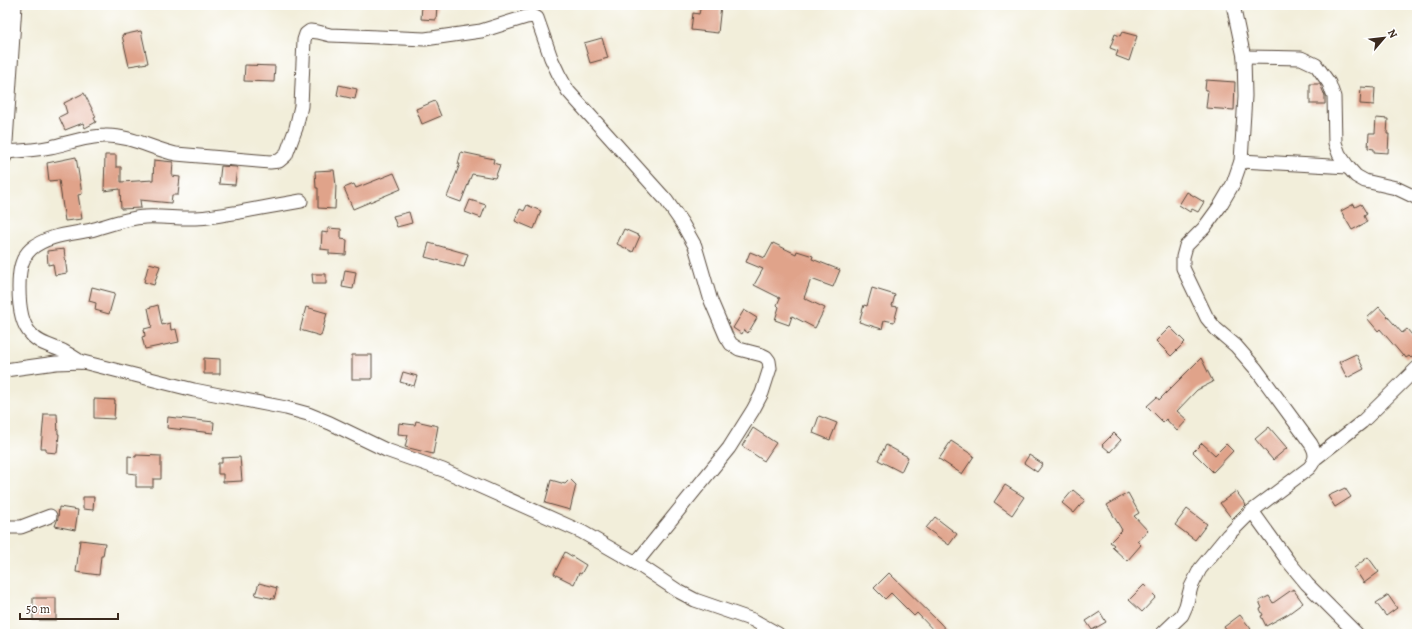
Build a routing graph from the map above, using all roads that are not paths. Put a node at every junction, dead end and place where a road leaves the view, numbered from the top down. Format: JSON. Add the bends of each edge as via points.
{"nodes":[{"id":1,"x":15,"y":5,"type":"edge"},
{"id":2,"x":1233,"y":5,"type":"edge"},
{"id":3,"x":9,"y":42,"type":"edge"},
{"id":4,"x":1244,"y":57,"type":"junction"},
{"id":5,"x":5,"y":154,"type":"edge"},
{"id":6,"x":1241,"y":161,"type":"junction"},
{"id":7,"x":1348,"y":167,"type":"junction"},
{"id":8,"x":1417,"y":198,"type":"edge"},
{"id":9,"x":301,"y":201,"type":"dead end"},
{"id":10,"x":83,"y":362,"type":"junction"},
{"id":11,"x":1417,"y":368,"type":"edge"},
{"id":12,"x":5,"y":370,"type":"edge"},
{"id":13,"x":1316,"y":458,"type":"junction"},
{"id":14,"x":1252,"y":511,"type":"junction"},
{"id":15,"x":50,"y":516,"type":"dead end"},
{"id":16,"x":5,"y":527,"type":"edge"},
{"id":17,"x":636,"y":563,"type":"junction"},
{"id":18,"x":778,"y":634,"type":"edge"},
{"id":19,"x":1162,"y":634,"type":"edge"},
{"id":20,"x":1357,"y":634,"type":"edge"}],
"edges":[{"from":1,"to":3,"type":"street"},
{"from":2,"to":4,"type":"street"},
{"from":3,"to":5,"type":"street"},
{"from":4,"to":6,"type":"street","via":[[1245,96]]},
{"from":4,"to":7,"type":"street","via":[[1301,58],[1316,66],[1329,82],[1334,97],[1335,143]]},
{"from":5,"to":17,"type":"street","via":[[106,136],[120,137],[176,154],[279,161],[286,155],[296,128],[301,106],[304,40],[310,31],[425,39],[481,31],[526,17],[537,18],[558,75],[568,91],[666,200],[696,246],[711,301],[731,344],[766,357],[769,361],[770,368],[762,393],[729,448]]},
{"from":6,"to":7,"type":"street"},
{"from":6,"to":13,"type":"street","via":[[1233,184],[1220,206],[1204,228],[1186,246],[1183,268],[1206,318],[1256,369],[1311,444]]},
{"from":7,"to":8,"type":"street","via":[[1365,181],[1396,188]]},
{"from":9,"to":10,"type":"street","via":[[208,217],[130,219],[43,241],[31,249],[22,264],[19,276],[19,292],[27,328],[31,335],[43,343]]},
{"from":10,"to":12,"type":"street"},
{"from":10,"to":17,"type":"street","via":[[194,390],[308,414],[386,450],[449,472],[568,525]]},
{"from":11,"to":13,"type":"street","via":[[1362,422]]},
{"from":13,"to":14,"type":"street","via":[[1308,468]]},
{"from":14,"to":19,"type":"street","via":[[1200,569],[1190,587],[1182,615]]},
{"from":14,"to":20,"type":"street","via":[[1307,584]]},
{"from":15,"to":16,"type":"street","via":[[21,527]]},
{"from":17,"to":18,"type":"street","via":[[695,600],[753,620]]}]}
